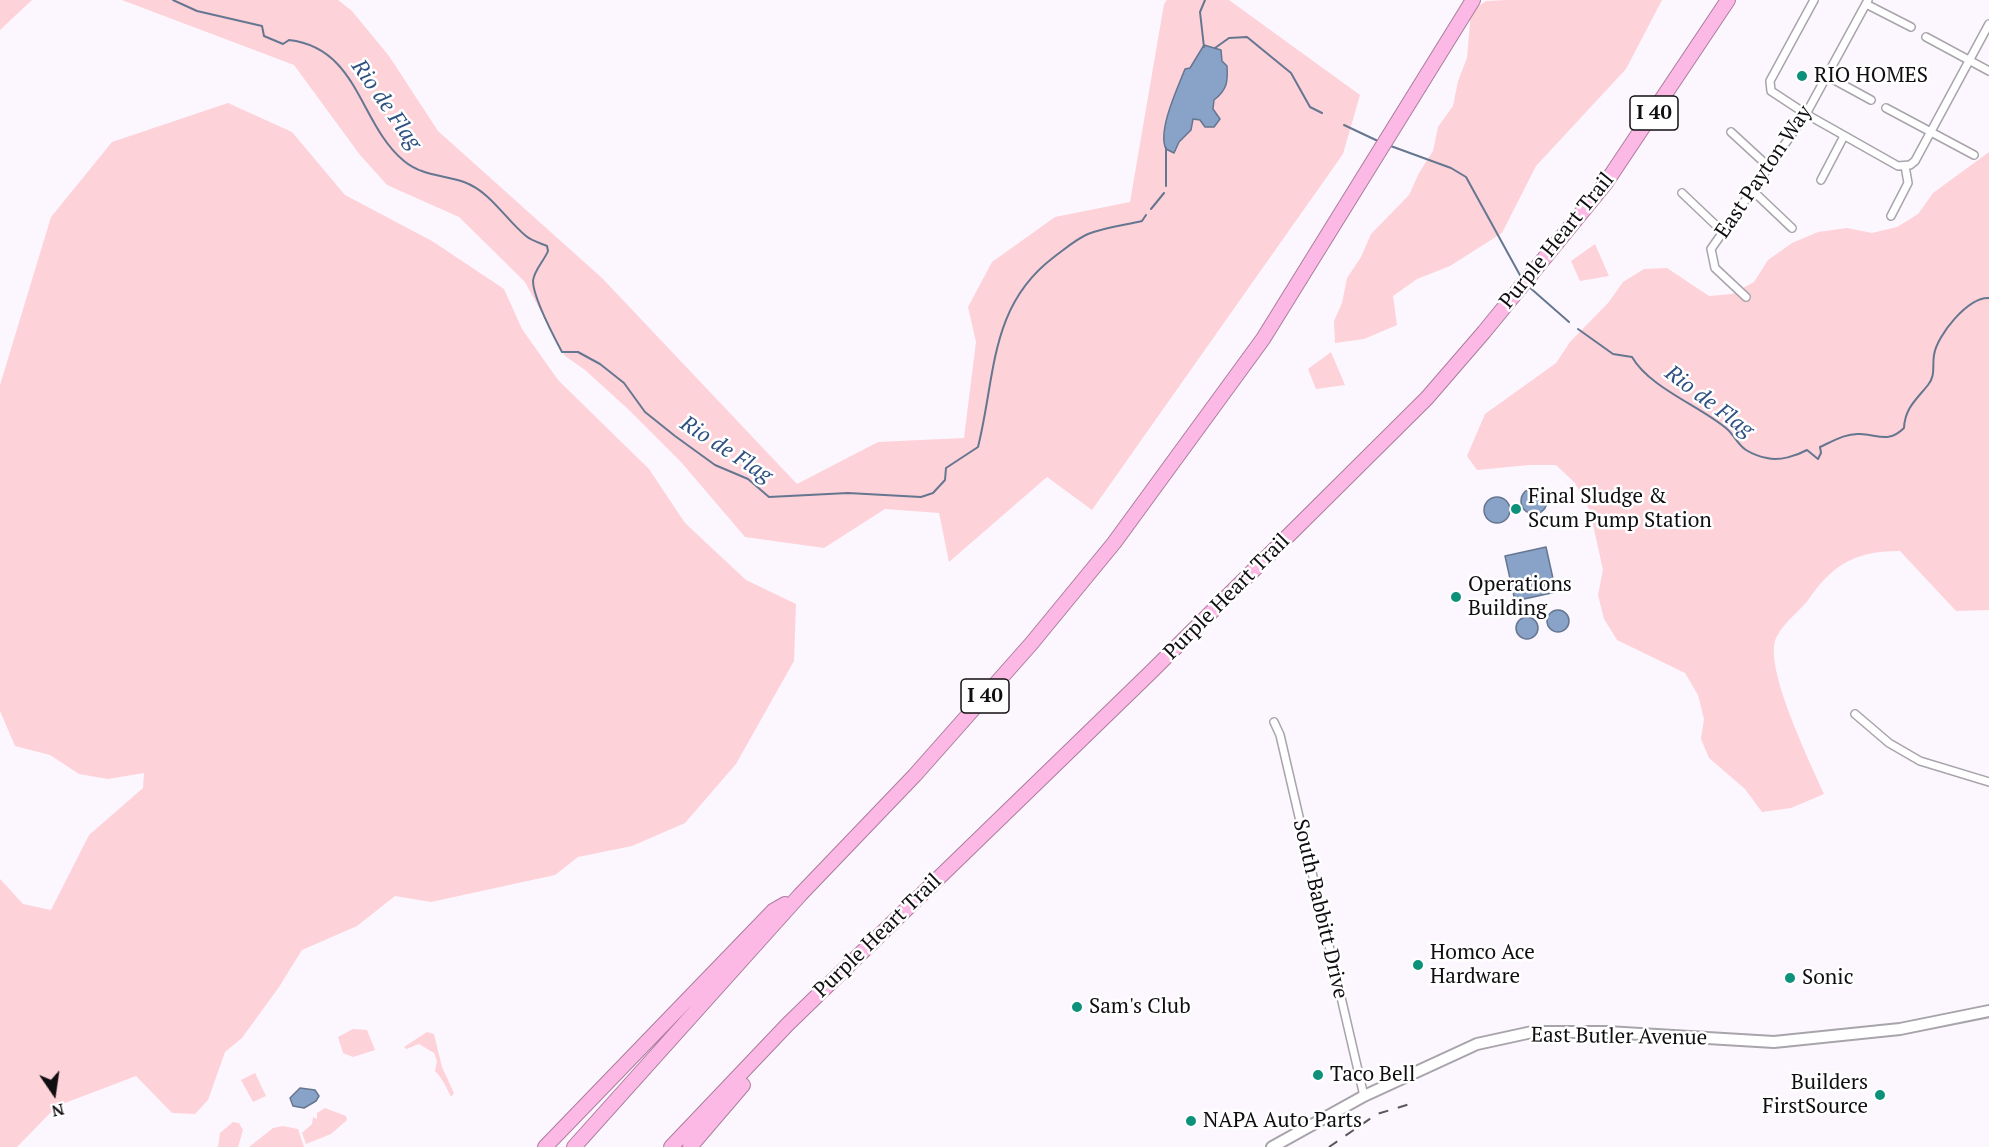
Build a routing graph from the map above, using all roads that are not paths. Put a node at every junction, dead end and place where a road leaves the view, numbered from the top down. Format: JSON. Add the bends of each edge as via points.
{"nodes":[{"id":1,"x":1473,"y":0,"type":"edge"},
{"id":2,"x":1728,"y":0,"type":"edge"},
{"id":3,"x":1814,"y":0,"type":"edge"},
{"id":4,"x":1867,"y":2,"type":"edge"},
{"id":5,"x":1989,"y":24,"type":"edge"},
{"id":6,"x":1911,"y":27,"type":"dead end"},
{"id":7,"x":1926,"y":37,"type":"dead end"},
{"id":8,"x":1969,"y":60,"type":"junction"},
{"id":9,"x":1989,"y":71,"type":"edge"},
{"id":10,"x":1827,"y":76,"type":"junction"},
{"id":11,"x":1871,"y":100,"type":"dead end"},
{"id":12,"x":1886,"y":108,"type":"dead end"},
{"id":13,"x":1806,"y":114,"type":"junction"},
{"id":14,"x":1731,"y":132,"type":"dead end"},
{"id":15,"x":1930,"y":132,"type":"junction"},
{"id":16,"x":1845,"y":136,"type":"junction"},
{"id":17,"x":1974,"y":155,"type":"dead end"},
{"id":18,"x":1905,"y":166,"type":"junction"},
{"id":19,"x":1769,"y":167,"type":"junction"},
{"id":20,"x":1821,"y":180,"type":"dead end"},
{"id":21,"x":1752,"y":190,"type":"junction"},
{"id":22,"x":1682,"y":193,"type":"dead end"},
{"id":23,"x":1891,"y":216,"type":"dead end"},
{"id":24,"x":1792,"y":228,"type":"dead end"},
{"id":25,"x":1723,"y":232,"type":"junction"},
{"id":26,"x":1746,"y":297,"type":"dead end"},
{"id":27,"x":1855,"y":714,"type":"dead end"},
{"id":28,"x":1274,"y":722,"type":"dead end"},
{"id":29,"x":1989,"y":782,"type":"edge"},
{"id":30,"x":933,"y":882,"type":"junction"},
{"id":31,"x":800,"y":895,"type":"junction"},
{"id":32,"x":1989,"y":1011,"type":"edge"},
{"id":33,"x":1364,"y":1096,"type":"junction"},
{"id":34,"x":545,"y":1147,"type":"edge"},
{"id":35,"x":574,"y":1147,"type":"edge"},
{"id":36,"x":670,"y":1147,"type":"edge"},
{"id":37,"x":690,"y":1147,"type":"edge"},
{"id":38,"x":1272,"y":1147,"type":"edge"}],
"edges":[{"from":1,"to":31,"type":"highway","number":"I 40","via":[[1263,339],[1213,410],[1081,585],[915,775]]},
{"from":2,"to":30,"type":"highway","name":"Purple Heart Trail","number":"I 40","via":[[1665,98],[1574,223],[1461,360],[1324,503]]},
{"from":3,"to":13,"type":"street","via":[[1770,81],[1775,95]]},
{"from":4,"to":6,"type":"street"},
{"from":4,"to":10,"type":"street","name":"East Payton Way"},
{"from":5,"to":8,"type":"street"},
{"from":7,"to":8,"type":"street"},
{"from":8,"to":9,"type":"street"},
{"from":8,"to":15,"type":"street"},
{"from":10,"to":11,"type":"street"},
{"from":10,"to":13,"type":"street","name":"East Payton Way"},
{"from":12,"to":15,"type":"street"},
{"from":13,"to":16,"type":"street"},
{"from":13,"to":19,"type":"street","name":"East Payton Way"},
{"from":14,"to":19,"type":"street"},
{"from":15,"to":17,"type":"street"},
{"from":15,"to":18,"type":"street","via":[[1914,161]]},
{"from":16,"to":18,"type":"street","via":[[1898,166]]},
{"from":16,"to":20,"type":"street"},
{"from":18,"to":23,"type":"street","via":[[1908,183]]},
{"from":19,"to":21,"type":"street","name":"East Payton Way"},
{"from":21,"to":24,"type":"street"},
{"from":21,"to":25,"type":"street","name":"East Payton Way"},
{"from":22,"to":25,"type":"street"},
{"from":25,"to":26,"type":"street","name":"East Payton Way","via":[[1711,249],[1715,268]]},
{"from":27,"to":29,"type":"street","via":[[1889,743],[1920,761]]},
{"from":28,"to":33,"type":"street","name":"South Babbitt Drive"},
{"from":30,"to":36,"type":"highway","name":"Purple Heart Trail","number":"I 40"},
{"from":30,"to":37,"type":"highway","via":[[921,900],[773,1052]]},
{"from":31,"to":34,"type":"highway","via":[[773,911]]},
{"from":31,"to":35,"type":"highway","number":"I 40"},
{"from":32,"to":33,"type":"main road","name":"East Butler Avenue","via":[[1900,1029],[1774,1042],[1607,1032],[1532,1032],[1477,1044]]},
{"from":33,"to":38,"type":"main road","name":"East Butler Avenue"}]}
